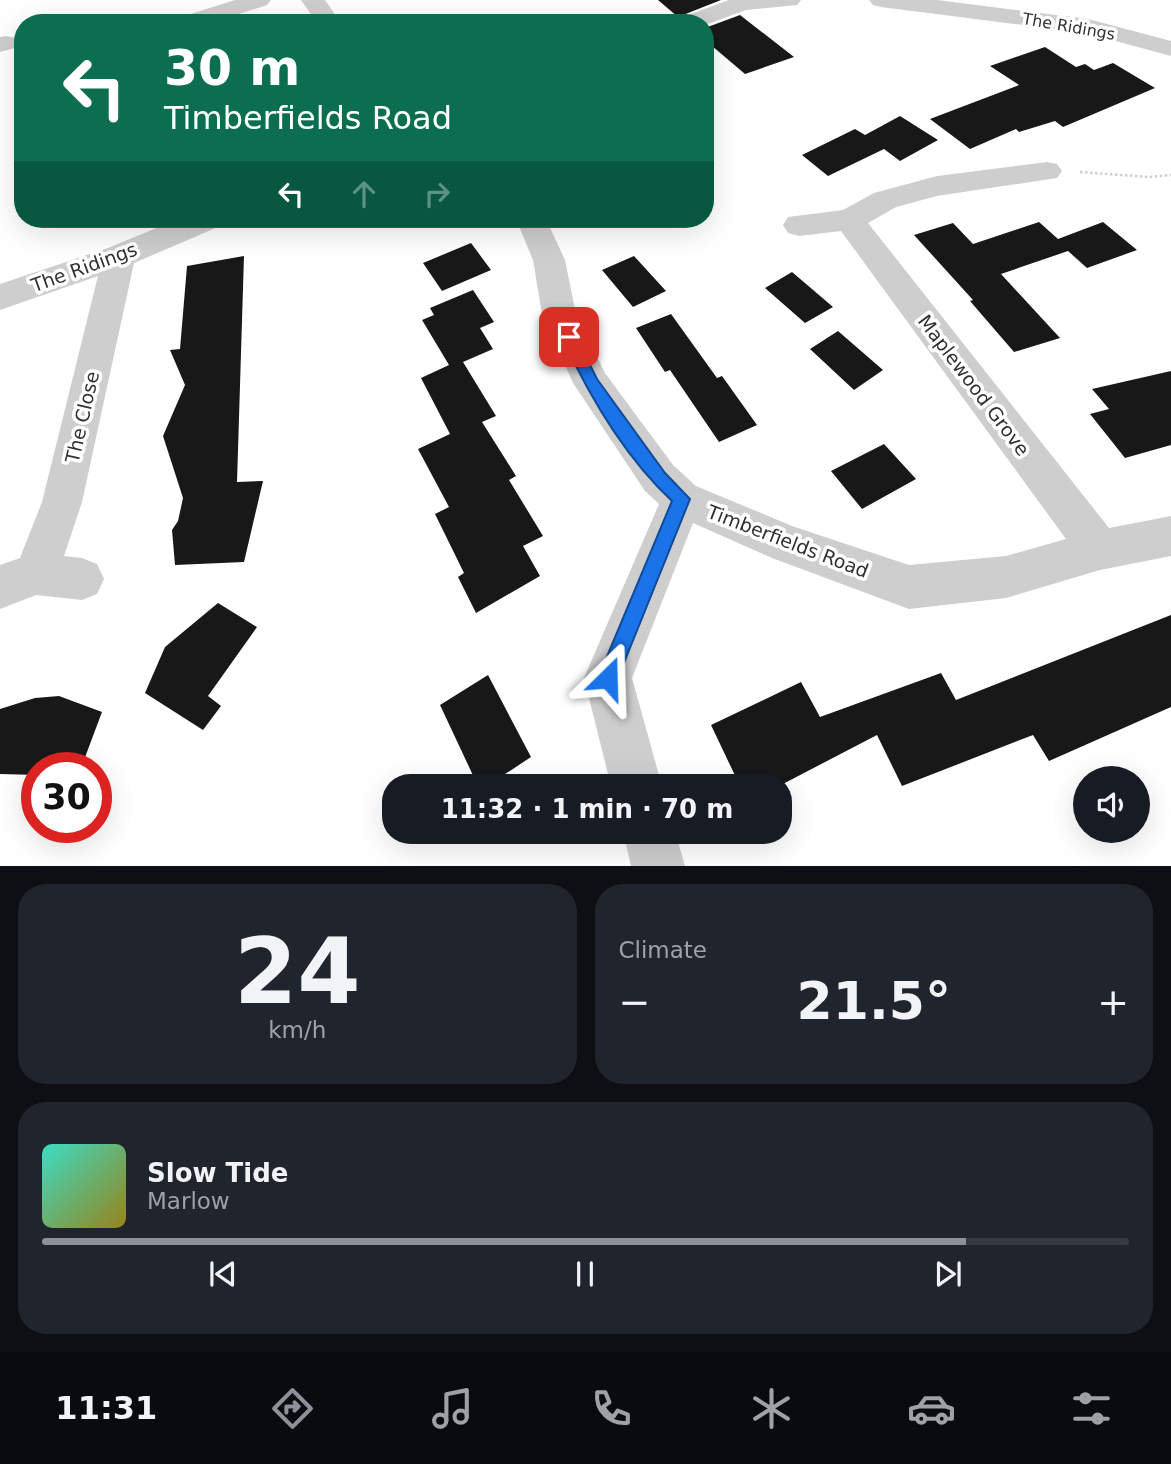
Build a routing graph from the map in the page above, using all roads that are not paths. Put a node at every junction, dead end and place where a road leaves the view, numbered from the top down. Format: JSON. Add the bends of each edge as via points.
{"nodes":[{"id":1,"x":259,"y":0,"type":"edge"},
{"id":2,"x":789,"y":0,"type":"edge"},
{"id":3,"x":881,"y":0,"type":"edge"},
{"id":4,"x":1082,"y":0,"type":"edge"},
{"id":5,"x":742,"y":1,"type":"edge"},
{"id":6,"x":203,"y":14,"type":"edge"},
{"id":7,"x":710,"y":14,"type":"edge"},
{"id":8,"x":1088,"y":26,"type":"junction"},
{"id":9,"x":1171,"y":49,"type":"edge"},
{"id":10,"x":1047,"y":171,"type":"road end"},
{"id":11,"x":849,"y":220,"type":"junction"},
{"id":12,"x":799,"y":225,"type":"dead end"},
{"id":13,"x":186,"y":228,"type":"edge"},
{"id":14,"x":535,"y":228,"type":"edge"},
{"id":15,"x":119,"y":256,"type":"junction"},
{"id":16,"x":0,"y":297,"type":"edge"},
{"id":17,"x":682,"y":499,"type":"junction"},
{"id":18,"x":1171,"y":536,"type":"edge"},
{"id":19,"x":1100,"y":550,"type":"junction"},
{"id":20,"x":82,"y":579,"type":"dead end"},
{"id":21,"x":18,"y":581,"type":"edge"},
{"id":22,"x":634,"y":774,"type":"edge"},
{"id":23,"x":652,"y":844,"type":"edge"},
{"id":24,"x":658,"y":866,"type":"edge"}],
"edges":[{"from":1,"to":6,"type":"street"},
{"from":2,"to":5,"type":"street"},
{"from":3,"to":8,"type":"street","name":"The Ridings"},
{"from":4,"to":8,"type":"street"},
{"from":5,"to":7,"type":"street"},
{"from":8,"to":9,"type":"street","name":"The Ridings"},
{"from":10,"to":11,"type":"street","via":[[937,186],[885,200]]},
{"from":11,"to":12,"type":"street"},
{"from":11,"to":19,"type":"street","name":"Maplewood Grove"},
{"from":13,"to":15,"type":"street","name":"The Ridings"},
{"from":14,"to":17,"type":"street","name":"Timberfields Road","via":[[549,260],[559,314],[591,383],[659,478]]},
{"from":15,"to":16,"type":"street","name":"The Ridings"},
{"from":15,"to":21,"type":"street","name":"The Close","via":[[62,502]]},
{"from":17,"to":19,"type":"street","name":"Timberfields Road","via":[[787,544],[909,587],[1006,577]]},
{"from":17,"to":22,"type":"street","via":[[608,678]]},
{"from":18,"to":19,"type":"street","name":"Timberfields Road"},
{"from":20,"to":21,"type":"street","name":"The Close"},
{"from":23,"to":24,"type":"street"}]}
